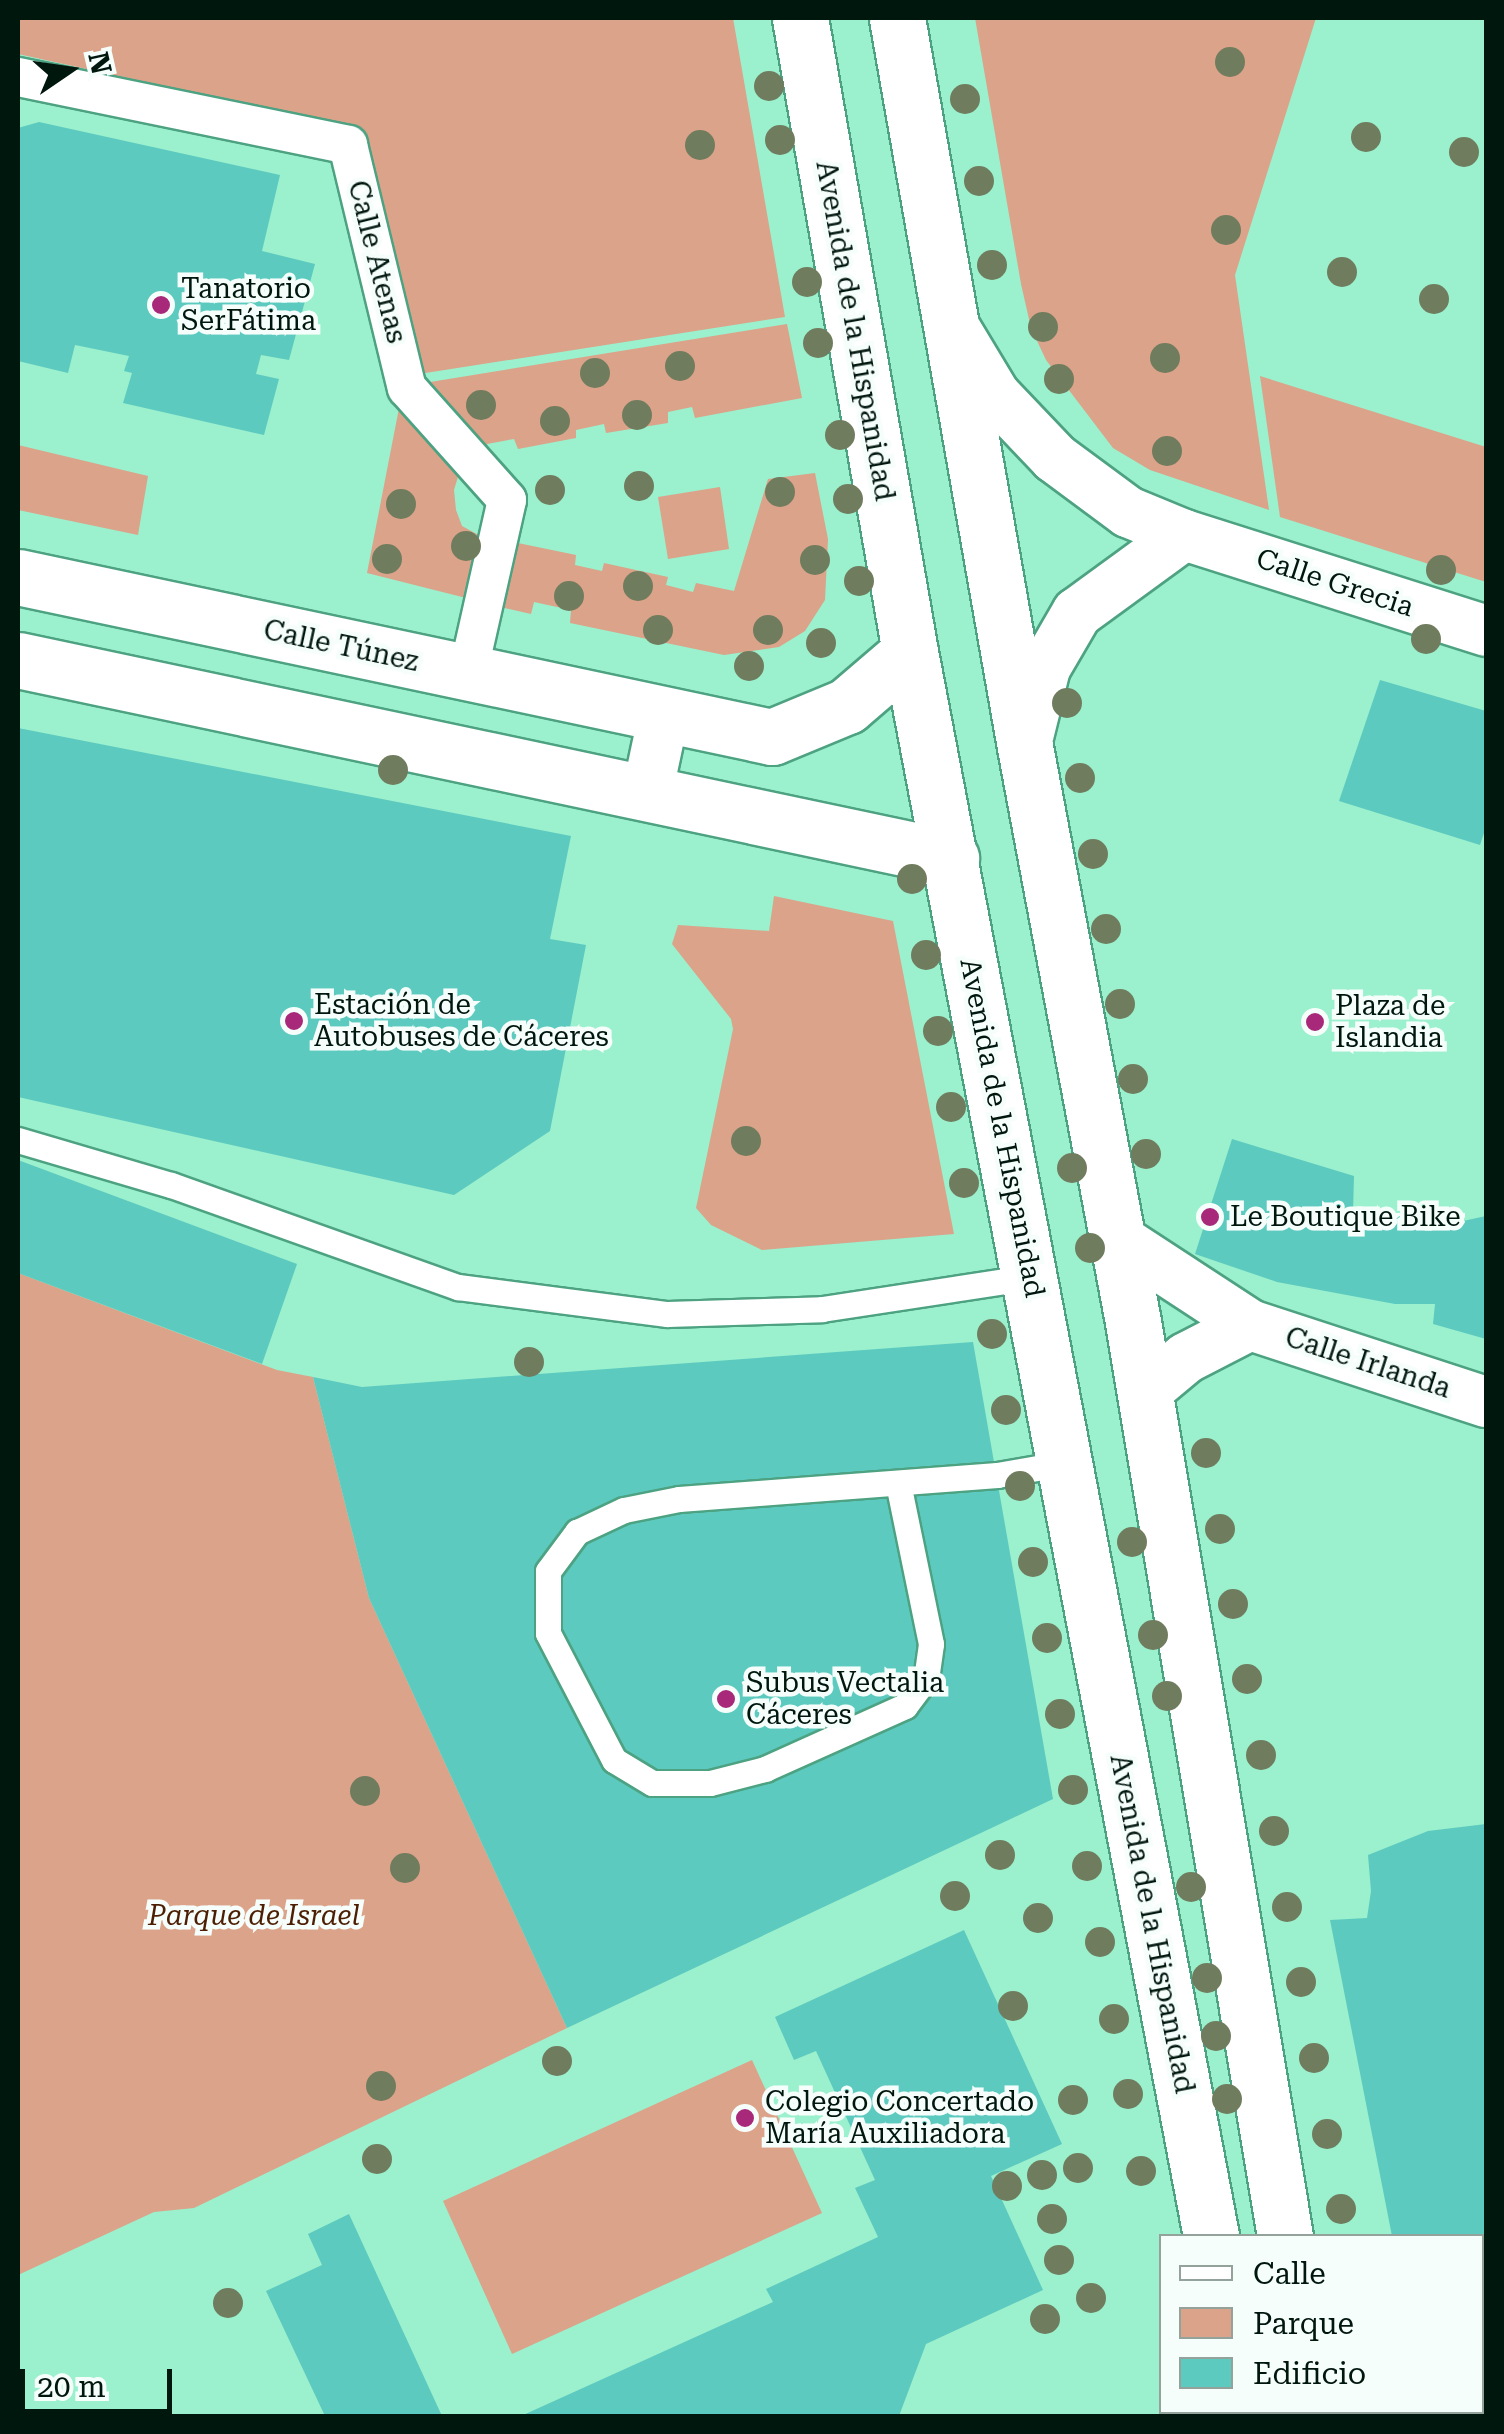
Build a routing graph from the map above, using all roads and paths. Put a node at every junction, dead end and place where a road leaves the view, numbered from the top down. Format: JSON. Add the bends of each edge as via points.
{"nodes":[{"id":1,"x":800,"y":18,"type":"edge"},
{"id":2,"x":897,"y":18,"type":"edge"},
{"id":3,"x":18,"y":77,"type":"edge"},
{"id":4,"x":950,"y":320,"type":"junction"},
{"id":5,"x":1184,"y":536,"type":"junction"},
{"id":6,"x":18,"y":577,"type":"edge"},
{"id":7,"x":1486,"y":631,"type":"edge"},
{"id":8,"x":910,"y":652,"type":"junction"},
{"id":9,"x":18,"y":660,"type":"edge"},
{"id":10,"x":468,"y":673,"type":"junction"},
{"id":11,"x":664,"y":714,"type":"junction"},
{"id":12,"x":1025,"y":746,"type":"junction"},
{"id":13,"x":647,"y":794,"type":"junction"},
{"id":14,"x":951,"y":858,"type":"junction"},
{"id":15,"x":18,"y":1140,"type":"edge"},
{"id":16,"x":1117,"y":1238,"type":"junction"},
{"id":17,"x":1030,"y":1277,"type":"junction"},
{"id":18,"x":1250,"y":1325,"type":"junction"},
{"id":19,"x":1144,"y":1393,"type":"junction"},
{"id":20,"x":1486,"y":1402,"type":"edge"},
{"id":21,"x":1066,"y":1463,"type":"junction"},
{"id":22,"x":898,"y":1484,"type":"junction"},
{"id":23,"x":1211,"y":2234,"type":"edge"},
{"id":24,"x":1286,"y":2234,"type":"edge"}],
"edges":[{"from":1,"to":8,"type":"main road","name":"Avenida de la Hispanidad"},
{"from":2,"to":4,"type":"main road"},
{"from":3,"to":10,"type":"street","name":"Calle Atenas","via":[[348,146],[408,388],[507,500]]},
{"from":4,"to":5,"type":"street","name":"Calle Grecia","via":[[995,395],[1055,458],[1128,512]]},
{"from":4,"to":12,"type":"main road"},
{"from":5,"to":7,"type":"street","name":"Calle Grecia"},
{"from":5,"to":12,"type":"street","via":[[1077,613],[1044,668]]},
{"from":6,"to":10,"type":"main road","name":"Calle Túnez"},
{"from":8,"to":11,"type":"main road","name":"Calle Túnez","via":[[847,706],[772,737]]},
{"from":8,"to":14,"type":"main road","name":"Avenida de la Hispanidad"},
{"from":9,"to":13,"type":"main road"},
{"from":10,"to":11,"type":"main road","name":"Calle Túnez"},
{"from":11,"to":13,"type":"street"},
{"from":12,"to":16,"type":"main road"},
{"from":13,"to":14,"type":"main road"},
{"from":14,"to":17,"type":"main road","name":"Avenida de la Hispanidad"},
{"from":15,"to":17,"type":"lane","via":[[171,1185],[458,1287],[668,1314],[822,1309]]},
{"from":16,"to":18,"type":"street","name":"Calle Irlanda"},
{"from":16,"to":19,"type":"main road"},
{"from":17,"to":21,"type":"main road","name":"Avenida de la Hispanidad"},
{"from":18,"to":19,"type":"street","name":"Calle Irlanda","via":[[1186,1358]]},
{"from":18,"to":20,"type":"street","name":"Calle Irlanda"},
{"from":19,"to":24,"type":"main road"},
{"from":21,"to":22,"type":"lane"},
{"from":21,"to":23,"type":"main road","name":"Avenida de la Hispanidad"},
{"from":22,"to":22,"type":"lane","via":[[679,1500],[624,1510],[578,1532],[548,1571],[548,1633],[614,1760],[652,1783],[710,1783],[765,1769],[905,1706],[926,1678],[931,1644]]}]}
